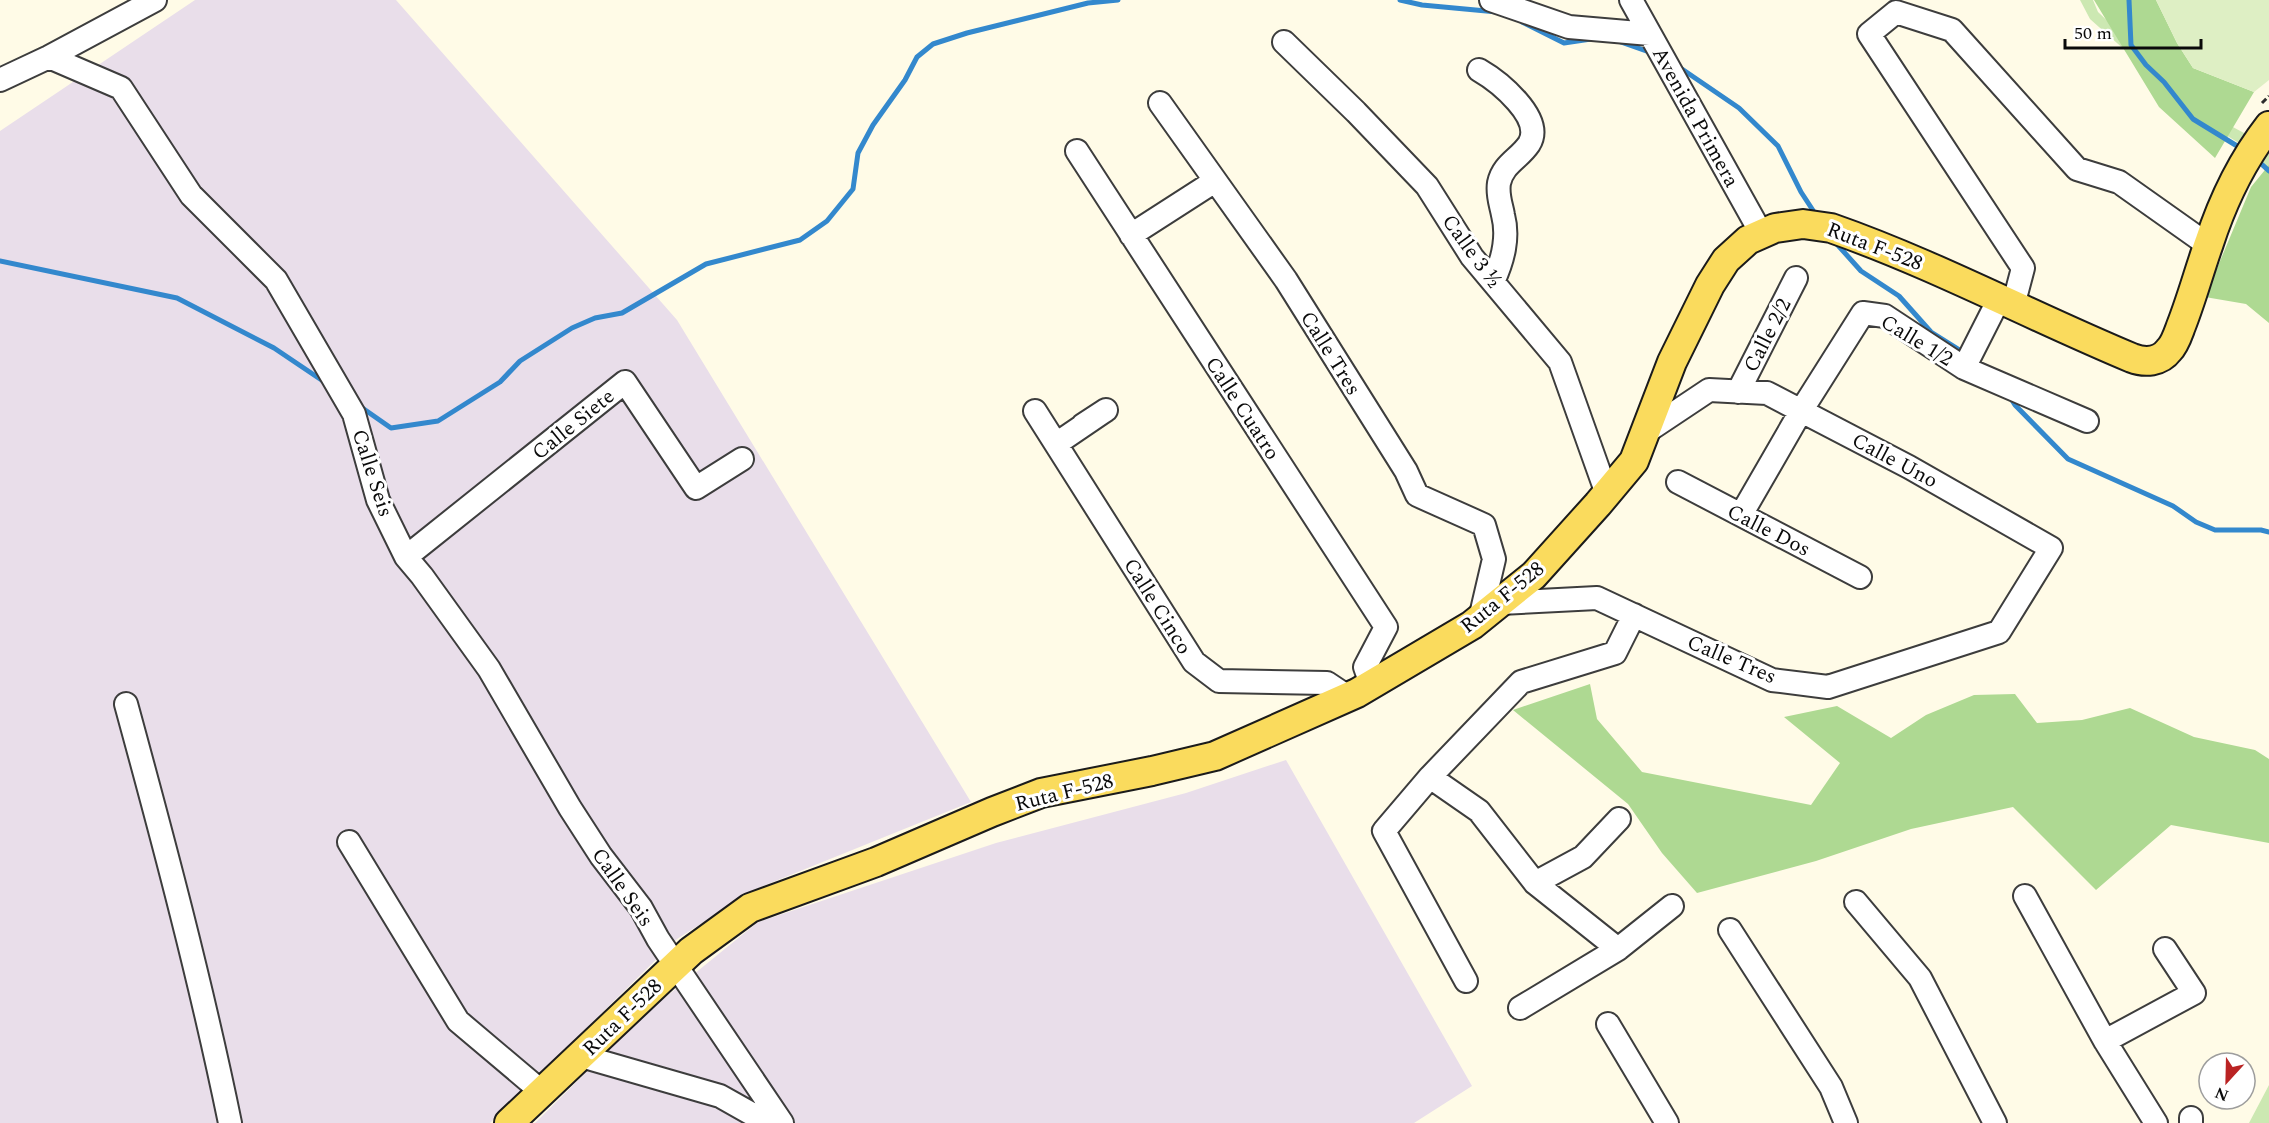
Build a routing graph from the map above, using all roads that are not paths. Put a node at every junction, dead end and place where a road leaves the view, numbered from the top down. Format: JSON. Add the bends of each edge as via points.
{"nodes":[{"id":1,"x":155,"y":0,"type":"edge"},
{"id":2,"x":1491,"y":0,"type":"edge"},
{"id":3,"x":1631,"y":0,"type":"edge"},
{"id":4,"x":1650,"y":34,"type":"junction"},
{"id":5,"x":1284,"y":42,"type":"dead end"},
{"id":6,"x":49,"y":57,"type":"junction"},
{"id":7,"x":1479,"y":70,"type":"dead end"},
{"id":8,"x":0,"y":80,"type":"edge"},
{"id":9,"x":1160,"y":103,"type":"dead end"},
{"id":10,"x":2269,"y":126,"type":"edge"},
{"id":11,"x":1077,"y":151,"type":"dead end"},
{"id":12,"x":1215,"y":181,"type":"junction"},
{"id":13,"x":1761,"y":233,"type":"junction"},
{"id":14,"x":1131,"y":235,"type":"junction"},
{"id":15,"x":2208,"y":245,"type":"junction"},
{"id":16,"x":1796,"y":278,"type":"dead end"},
{"id":17,"x":1493,"y":282,"type":"junction"},
{"id":18,"x":2006,"y":303,"type":"junction"},
{"id":19,"x":1964,"y":368,"type":"junction"},
{"id":20,"x":1737,"y":392,"type":"junction"},
{"id":21,"x":1035,"y":411,"type":"dead end"},
{"id":22,"x":1801,"y":411,"type":"junction"},
{"id":23,"x":2087,"y":421,"type":"dead end"},
{"id":24,"x":1083,"y":426,"type":"dead end"},
{"id":25,"x":1646,"y":432,"type":"junction"},
{"id":26,"x":1056,"y":444,"type":"junction"},
{"id":27,"x":742,"y":459,"type":"dead end"},
{"id":28,"x":1678,"y":482,"type":"dead end"},
{"id":29,"x":1607,"y":494,"type":"junction"},
{"id":30,"x":1741,"y":515,"type":"junction"},
{"id":31,"x":406,"y":557,"type":"junction"},
{"id":32,"x":1860,"y":577,"type":"dead end"},
{"id":33,"x":1490,"y":603,"type":"junction"},
{"id":34,"x":1634,"y":615,"type":"junction"},
{"id":35,"x":1999,"y":632,"type":"joint"},
{"id":36,"x":1362,"y":683,"type":"junction"},
{"id":37,"x":126,"y":704,"type":"dead end"},
{"id":38,"x":1430,"y":777,"type":"junction"},
{"id":39,"x":1619,"y":819,"type":"dead end"},
{"id":40,"x":349,"y":842,"type":"dead end"},
{"id":41,"x":1535,"y":883,"type":"junction"},
{"id":42,"x":2025,"y":896,"type":"dead end"},
{"id":43,"x":1856,"y":902,"type":"dead end"},
{"id":44,"x":1672,"y":906,"type":"dead end"},
{"id":45,"x":1730,"y":930,"type":"dead end"},
{"id":46,"x":1618,"y":949,"type":"junction"},
{"id":47,"x":2165,"y":949,"type":"dead end"},
{"id":48,"x":676,"y":965,"type":"junction"},
{"id":49,"x":1466,"y":981,"type":"dead end"},
{"id":50,"x":1520,"y":1008,"type":"dead end"},
{"id":51,"x":1608,"y":1024,"type":"dead end"},
{"id":52,"x":2105,"y":1041,"type":"junction"},
{"id":53,"x":581,"y":1056,"type":"junction"},
{"id":54,"x":542,"y":1092,"type":"junction"},
{"id":55,"x":230,"y":1123,"type":"edge"},
{"id":56,"x":509,"y":1123,"type":"edge"},
{"id":57,"x":768,"y":1123,"type":"edge"},
{"id":58,"x":783,"y":1123,"type":"edge"},
{"id":59,"x":1666,"y":1123,"type":"edge"},
{"id":60,"x":1846,"y":1123,"type":"edge"},
{"id":61,"x":1995,"y":1123,"type":"edge"},
{"id":62,"x":2156,"y":1123,"type":"edge"}],
"edges":[{"from":1,"to":6,"type":"street"},
{"from":2,"to":4,"type":"street","via":[[1569,27]]},
{"from":3,"to":4,"type":"street","name":"Avenida Primera"},
{"from":4,"to":13,"type":"street","name":"Avenida Primera"},
{"from":5,"to":17,"type":"street","name":"Calle 3 ½","via":[[1427,186],[1472,257]]},
{"from":6,"to":8,"type":"street"},
{"from":6,"to":31,"type":"street","name":"Calle Seis","via":[[121,88],[190,195],[276,280],[354,414],[378,500]]},
{"from":7,"to":17,"type":"street","via":[[1513,97],[1532,131],[1530,142],[1502,175],[1499,192],[1505,241]]},
{"from":9,"to":12,"type":"street","name":"Calle Tres"},
{"from":10,"to":15,"type":"main road","name":"Ruta F-528","via":[[2236,174]]},
{"from":11,"to":14,"type":"street","name":"Calle Cuatro"},
{"from":12,"to":14,"type":"street"},
{"from":12,"to":33,"type":"street","name":"Calle Tres","via":[[1286,279],[1406,471],[1417,495],[1484,525],[1494,559]]},
{"from":13,"to":18,"type":"main road","name":"Ruta F-528","via":[[1796,224],[1831,228],[1938,270]]},
{"from":13,"to":25,"type":"main road","name":"Ruta F-528","via":[[1736,249],[1717,272],[1672,362]]},
{"from":14,"to":36,"type":"street","name":"Calle Cuatro","via":[[1386,627]]},
{"from":15,"to":18,"type":"main road","name":"Ruta F-528","via":[[2173,344],[2152,361],[2132,358]]},
{"from":15,"to":18,"type":"street","via":[[2119,182],[2077,169],[1952,30],[1896,12],[1869,34],[2023,268]]},
{"from":16,"to":20,"type":"street","name":"Calle 2/2"},
{"from":17,"to":29,"type":"street","name":"Calle 3 ½","via":[[1560,362]]},
{"from":18,"to":19,"type":"street"},
{"from":19,"to":22,"type":"street","name":"Calle 1/2","via":[[1885,316],[1863,313]]},
{"from":19,"to":23,"type":"street","name":"Calle 1/2"},
{"from":20,"to":22,"type":"street","name":"Calle Uno","via":[[1767,393]]},
{"from":20,"to":25,"type":"street","name":"Calle Uno","via":[[1709,390]]},
{"from":21,"to":26,"type":"street","name":"Calle Cinco"},
{"from":22,"to":30,"type":"street","name":"Calle 1/2"},
{"from":22,"to":35,"type":"street","name":"Calle Uno","via":[[1910,467],[2051,548]]},
{"from":24,"to":26,"type":"street","via":[[1106,410]]},
{"from":25,"to":29,"type":"main road","name":"Ruta F-528","via":[[1634,461]]},
{"from":26,"to":36,"type":"street","name":"Calle Cinco","via":[[1194,662],[1219,681]]},
{"from":27,"to":31,"type":"street","name":"Calle Siete","via":[[696,488],[625,382]]},
{"from":28,"to":30,"type":"street","name":"Calle Dos"},
{"from":29,"to":33,"type":"main road","name":"Ruta F-528","via":[[1534,575]]},
{"from":30,"to":32,"type":"street","name":"Calle Dos"},
{"from":31,"to":48,"type":"street","name":"Calle Seis","via":[[489,669],[570,808],[642,908]]},
{"from":33,"to":34,"type":"street","name":"Calle Tres","via":[[1597,598]]},
{"from":33,"to":36,"type":"main road","name":"Ruta F-528"},
{"from":34,"to":35,"type":"street","name":"Calle Tres","via":[[1772,680],[1828,687]]},
{"from":34,"to":38,"type":"street","via":[[1615,653],[1521,682]]},
{"from":36,"to":48,"type":"main road","name":"Ruta F-528","via":[[1215,756],[1041,793],[876,862],[750,908]]},
{"from":37,"to":55,"type":"street","via":[[166,851]]},
{"from":38,"to":41,"type":"street","via":[[1479,811]]},
{"from":38,"to":49,"type":"street","via":[[1384,831]]},
{"from":39,"to":41,"type":"street","via":[[1583,857]]},
{"from":40,"to":54,"type":"street","via":[[458,1021]]},
{"from":41,"to":46,"type":"street"},
{"from":42,"to":52,"type":"street"},
{"from":43,"to":61,"type":"street","via":[[1920,978]]},
{"from":44,"to":46,"type":"street"},
{"from":45,"to":60,"type":"street","via":[[1830,1087]]},
{"from":46,"to":50,"type":"street"},
{"from":47,"to":52,"type":"street","via":[[2194,993]]},
{"from":48,"to":53,"type":"main road","name":"Ruta F-528"},
{"from":48,"to":58,"type":"street","name":"Calle Seis"},
{"from":51,"to":59,"type":"street"},
{"from":52,"to":62,"type":"street"},
{"from":53,"to":54,"type":"main road","name":"Ruta F-528"},
{"from":53,"to":57,"type":"street","via":[[720,1096]]},
{"from":54,"to":56,"type":"main road","name":"Ruta F-528"}]}
